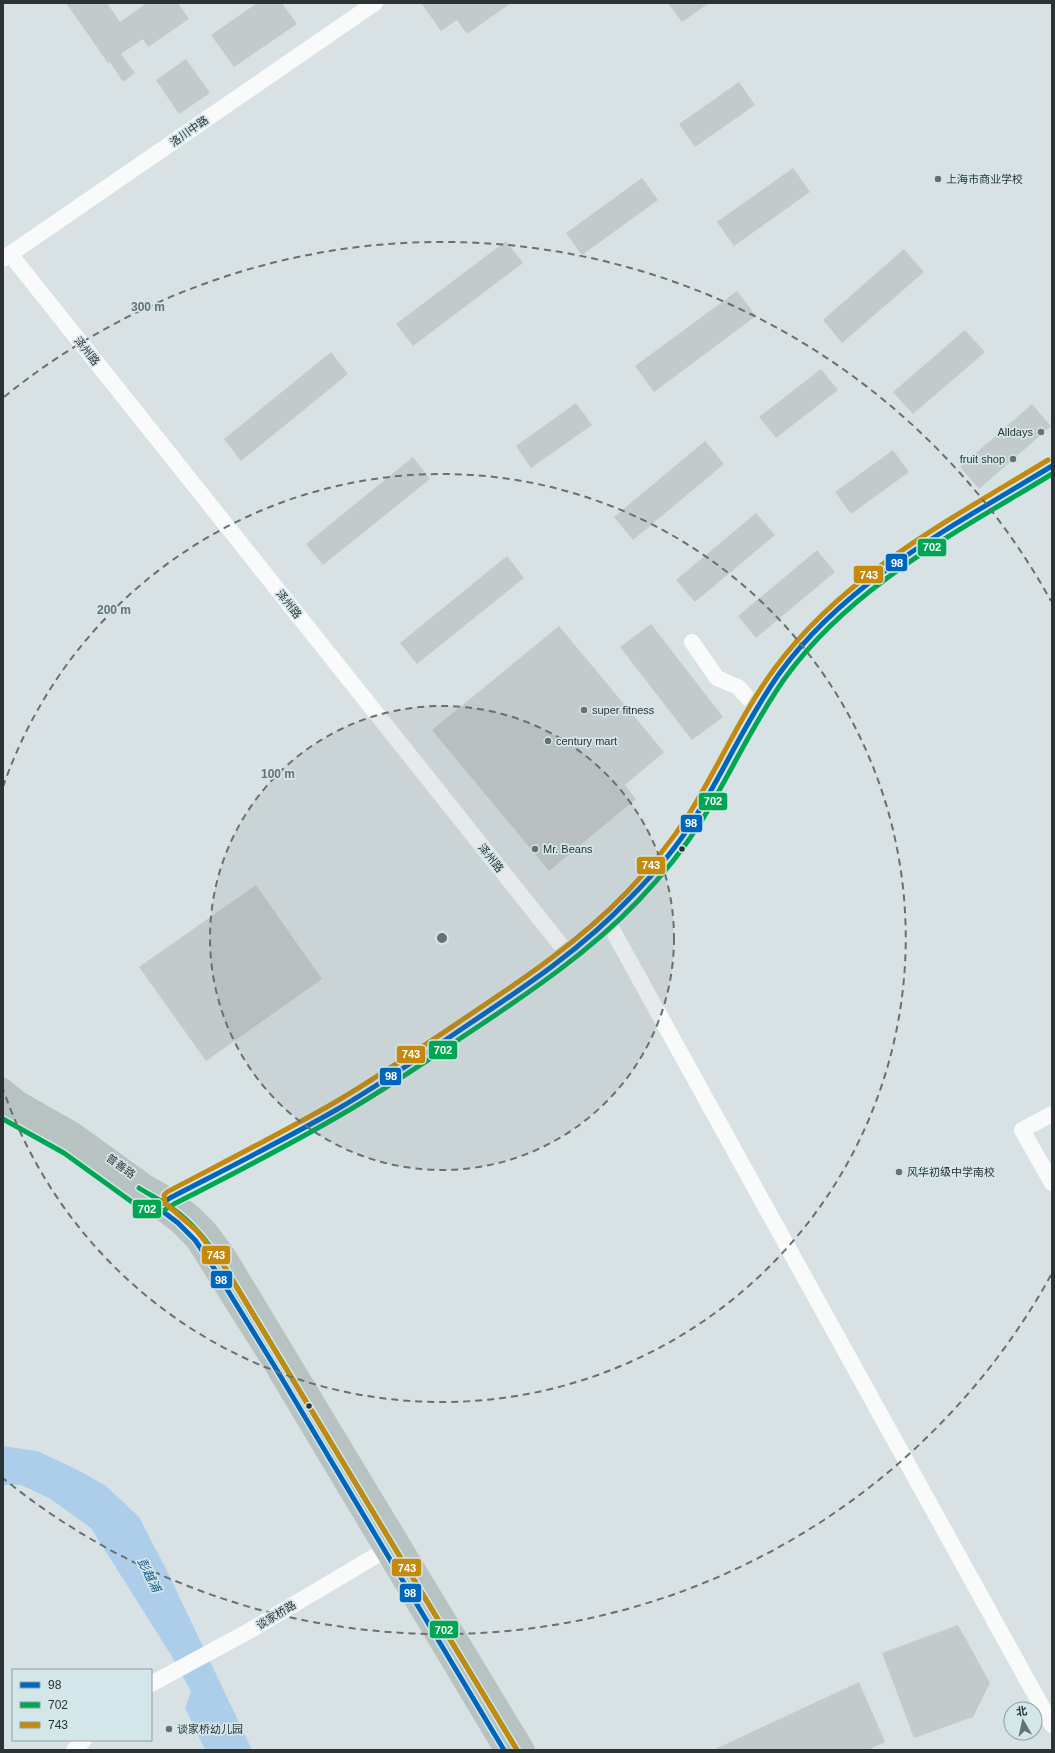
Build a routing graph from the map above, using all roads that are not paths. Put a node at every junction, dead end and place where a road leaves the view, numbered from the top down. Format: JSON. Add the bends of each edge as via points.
{"nodes":[{"id":1,"x":375,"y":3,"type":"edge"},
{"id":2,"x":7,"y":256,"type":"edge"},
{"id":3,"x":1052,"y":466,"type":"edge"},
{"id":4,"x":692,"y":642,"type":"dead end"},
{"id":5,"x":758,"y":708,"type":"junction"},
{"id":6,"x":608,"y":922,"type":"junction"},
{"id":7,"x":568,"y":954,"type":"junction"},
{"id":8,"x":3,"y":1088,"type":"edge"},
{"id":9,"x":3,"y":1111,"type":"edge"},
{"id":10,"x":1052,"y":1114,"type":"edge"},
{"id":11,"x":1052,"y":1183,"type":"edge"},
{"id":12,"x":164,"y":1203,"type":"junction"},
{"id":13,"x":392,"y":1547,"type":"junction"},
{"id":14,"x":152,"y":1683,"type":"edge"},
{"id":15,"x":1052,"y":1725,"type":"edge"},
{"id":16,"x":83,"y":1741,"type":"edge"},
{"id":17,"x":74,"y":1750,"type":"edge"},
{"id":18,"x":504,"y":1750,"type":"edge"},
{"id":19,"x":525,"y":1750,"type":"edge"}],
"edges":[{"from":1,"to":2,"type":"street","name":"洛川中路"},
{"from":2,"to":7,"type":"street","name":"泽州路"},
{"from":3,"to":5,"type":"main road","via":[[907,555],[864,587],[824,620],[792,657]]},
{"from":4,"to":5,"type":"street","via":[[717,678],[738,687]]},
{"from":5,"to":6,"type":"main road","via":[[695,817],[654,871]]},
{"from":6,"to":7,"type":"main road"},
{"from":6,"to":15,"type":"street"},
{"from":7,"to":12,"type":"main road","via":[[509,997],[362,1095]]},
{"from":8,"to":12,"type":"main road","name":"普善路","via":[[20,1101],[75,1133],[147,1185]]},
{"from":9,"to":12,"type":"main road","name":"普善路","via":[[68,1147],[136,1196]]},
{"from":10,"to":11,"type":"street","via":[[1022,1130]]},
{"from":12,"to":13,"type":"main road","name":"普善路","via":[[192,1215],[208,1231],[227,1257]]},
{"from":13,"to":14,"type":"street","name":"谈家桥路","via":[[249,1631]]},
{"from":13,"to":18,"type":"main road","name":"普善路"},
{"from":13,"to":19,"type":"main road","name":"普善路"},
{"from":16,"to":17,"type":"street"}]}
